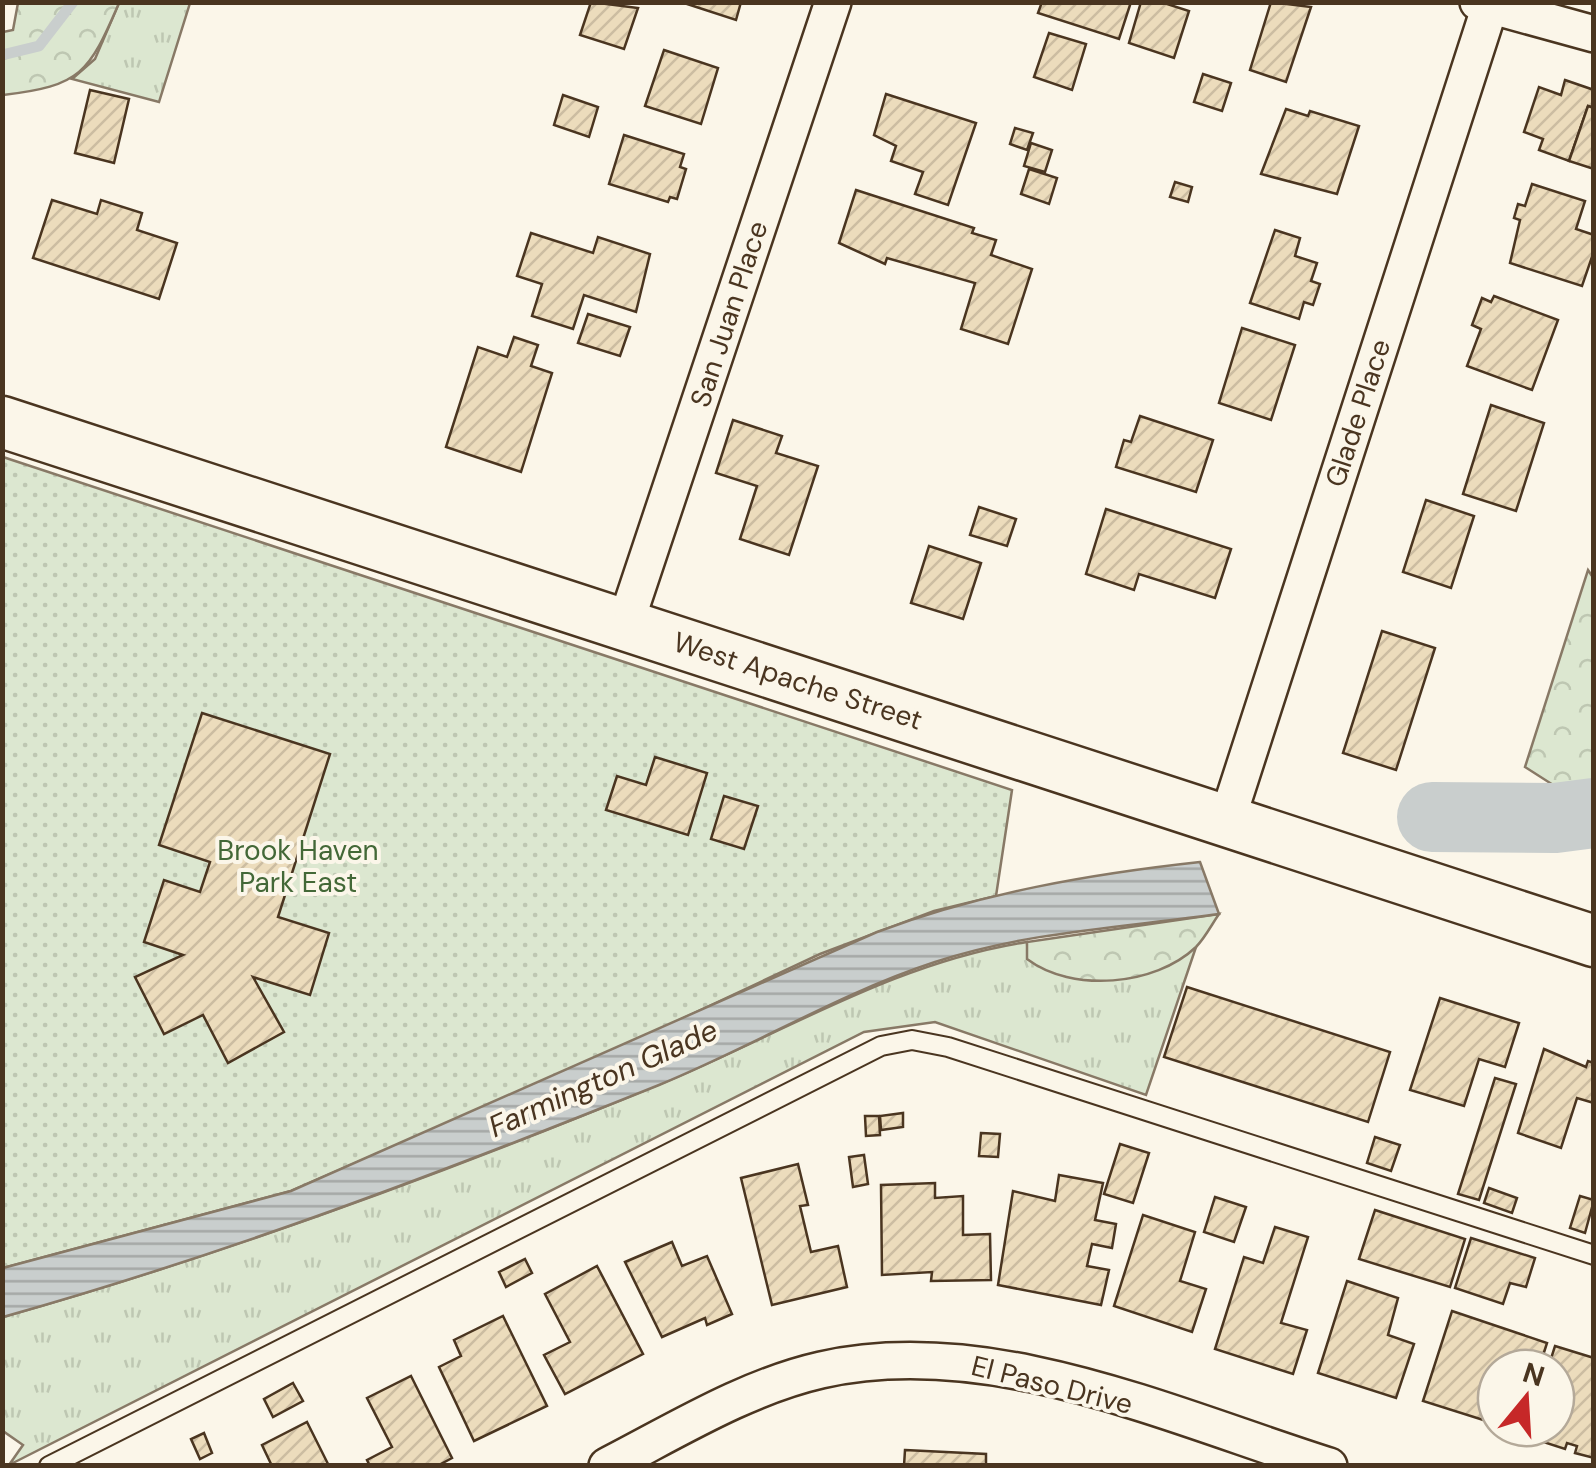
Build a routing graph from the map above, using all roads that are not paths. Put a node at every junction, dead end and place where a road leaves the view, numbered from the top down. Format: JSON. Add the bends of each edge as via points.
{"nodes":[{"id":1,"x":833,"y":2,"type":"edge"},
{"id":2,"x":1484,"y":4,"type":"edge"},
{"id":3,"x":1594,"y":34,"type":"edge"},
{"id":4,"x":2,"y":422,"type":"edge"},
{"id":5,"x":625,"y":625,"type":"junction"},
{"id":6,"x":1226,"y":820,"type":"junction"},
{"id":7,"x":1594,"y":940,"type":"edge"},
{"id":8,"x":1594,"y":1255,"type":"edge"},
{"id":9,"x":49,"y":1466,"type":"edge"},
{"id":10,"x":606,"y":1466,"type":"edge"},
{"id":11,"x":1329,"y":1466,"type":"edge"}],
"edges":[{"from":1,"to":5,"type":"street","name":"San Juan Place"},
{"from":2,"to":3,"type":"street"},
{"from":2,"to":6,"type":"street","name":"Glade Place"},
{"from":4,"to":5,"type":"main road","name":"West Apache Street"},
{"from":5,"to":6,"type":"main road","name":"West Apache Street"},
{"from":6,"to":7,"type":"main road","name":"West Apache Street"},
{"from":8,"to":9,"type":"lane","via":[[912,1040],[881,1046]]},
{"from":10,"to":11,"type":"street","name":"El Paso Drive","via":[[778,1382],[822,1370],[914,1361],[969,1362],[1050,1379]]}]}
